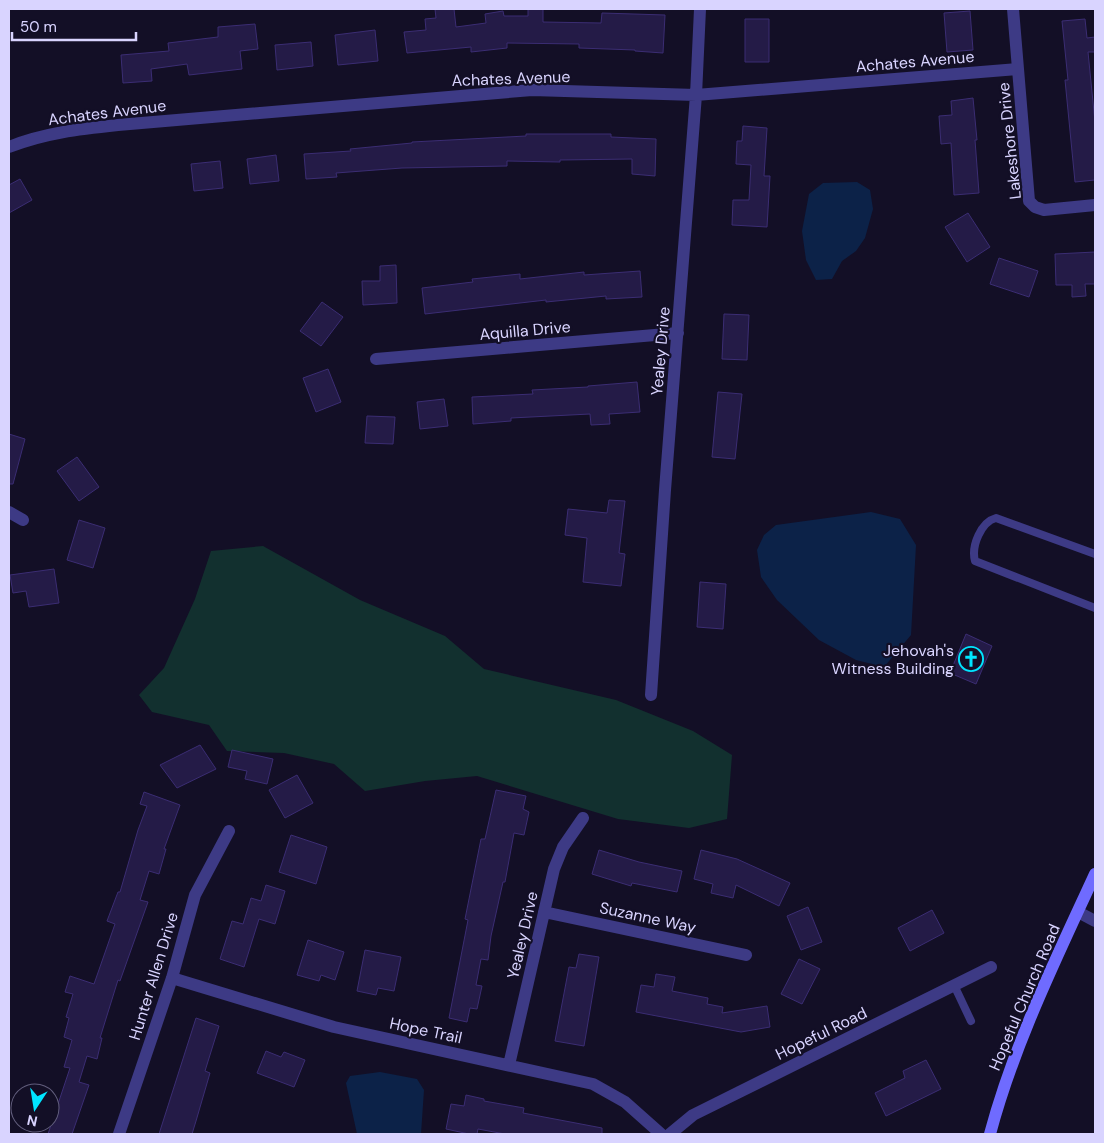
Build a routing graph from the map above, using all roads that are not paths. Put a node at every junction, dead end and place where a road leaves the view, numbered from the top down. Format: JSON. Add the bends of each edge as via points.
{"nodes":[{"id":1,"x":700,"y":9,"type":"edge"},
{"id":2,"x":1013,"y":9,"type":"edge"},
{"id":3,"x":1018,"y":69,"type":"junction"},
{"id":4,"x":696,"y":95,"type":"junction"},
{"id":5,"x":9,"y":147,"type":"edge"},
{"id":6,"x":1095,"y":205,"type":"edge"},
{"id":7,"x":678,"y":333,"type":"junction"},
{"id":8,"x":376,"y":359,"type":"dead end"},
{"id":9,"x":9,"y":512,"type":"edge"},
{"id":10,"x":23,"y":520,"type":"dead end"},
{"id":11,"x":1095,"y":554,"type":"edge"},
{"id":12,"x":1095,"y":608,"type":"edge"},
{"id":13,"x":651,"y":695,"type":"dead end"},
{"id":14,"x":582,"y":818,"type":"dead end"},
{"id":15,"x":229,"y":831,"type":"dead end"},
{"id":16,"x":1095,"y":874,"type":"edge"},
{"id":17,"x":544,"y":912,"type":"junction"},
{"id":18,"x":1078,"y":912,"type":"junction"},
{"id":19,"x":1095,"y":921,"type":"edge"},
{"id":20,"x":746,"y":955,"type":"dead end"},
{"id":21,"x":991,"y":967,"type":"dead end"},
{"id":22,"x":172,"y":978,"type":"junction"},
{"id":23,"x":954,"y":985,"type":"junction"},
{"id":24,"x":970,"y":1020,"type":"dead end"},
{"id":25,"x":509,"y":1065,"type":"junction"},
{"id":26,"x":119,"y":1134,"type":"edge"},
{"id":27,"x":661,"y":1134,"type":"edge"},
{"id":28,"x":670,"y":1134,"type":"edge"},
{"id":29,"x":990,"y":1134,"type":"edge"}],
"edges":[{"from":1,"to":4,"type":"street","name":"Yealey Drive"},
{"from":2,"to":3,"type":"street","name":"Lakeshore Drive"},
{"from":3,"to":4,"type":"street","name":"Achates Avenue"},
{"from":3,"to":6,"type":"street","name":"Lakeshore Drive","via":[[1029,201],[1044,210]]},
{"from":4,"to":5,"type":"street","name":"Achates Avenue","via":[[532,90],[118,124],[68,130],[31,138]]},
{"from":4,"to":7,"type":"street","name":"Yealey Drive"},
{"from":7,"to":8,"type":"street","name":"Aquilla Drive"},
{"from":7,"to":13,"type":"street","name":"Yealey Drive"},
{"from":9,"to":10,"type":"street"},
{"from":11,"to":12,"type":"lane","via":[[996,518],[986,522],[981,529],[974,554],[975,561]]},
{"from":14,"to":17,"type":"street","name":"Yealey Drive","via":[[563,847],[554,869]]},
{"from":15,"to":22,"type":"street","name":"Hunter Allen Drive","via":[[195,895]]},
{"from":16,"to":18,"type":"main road","name":"Hopeful Church Road"},
{"from":17,"to":20,"type":"street","name":"Suzanne Way"},
{"from":17,"to":25,"type":"street","name":"Yealey Drive"},
{"from":18,"to":19,"type":"street"},
{"from":18,"to":29,"type":"main road","name":"Hopeful Church Road","via":[[1014,1056]]},
{"from":21,"to":23,"type":"street","name":"Hopeful Road"},
{"from":22,"to":25,"type":"street","name":"Hope Trail","via":[[334,1027]]},
{"from":22,"to":26,"type":"street","name":"Hunter Allen Drive"},
{"from":23,"to":24,"type":"lane"},
{"from":23,"to":28,"type":"street","name":"Hopeful Road","via":[[693,1114]]},
{"from":25,"to":27,"type":"street","name":"Hope Trail","via":[[593,1084],[625,1102]]}]}
